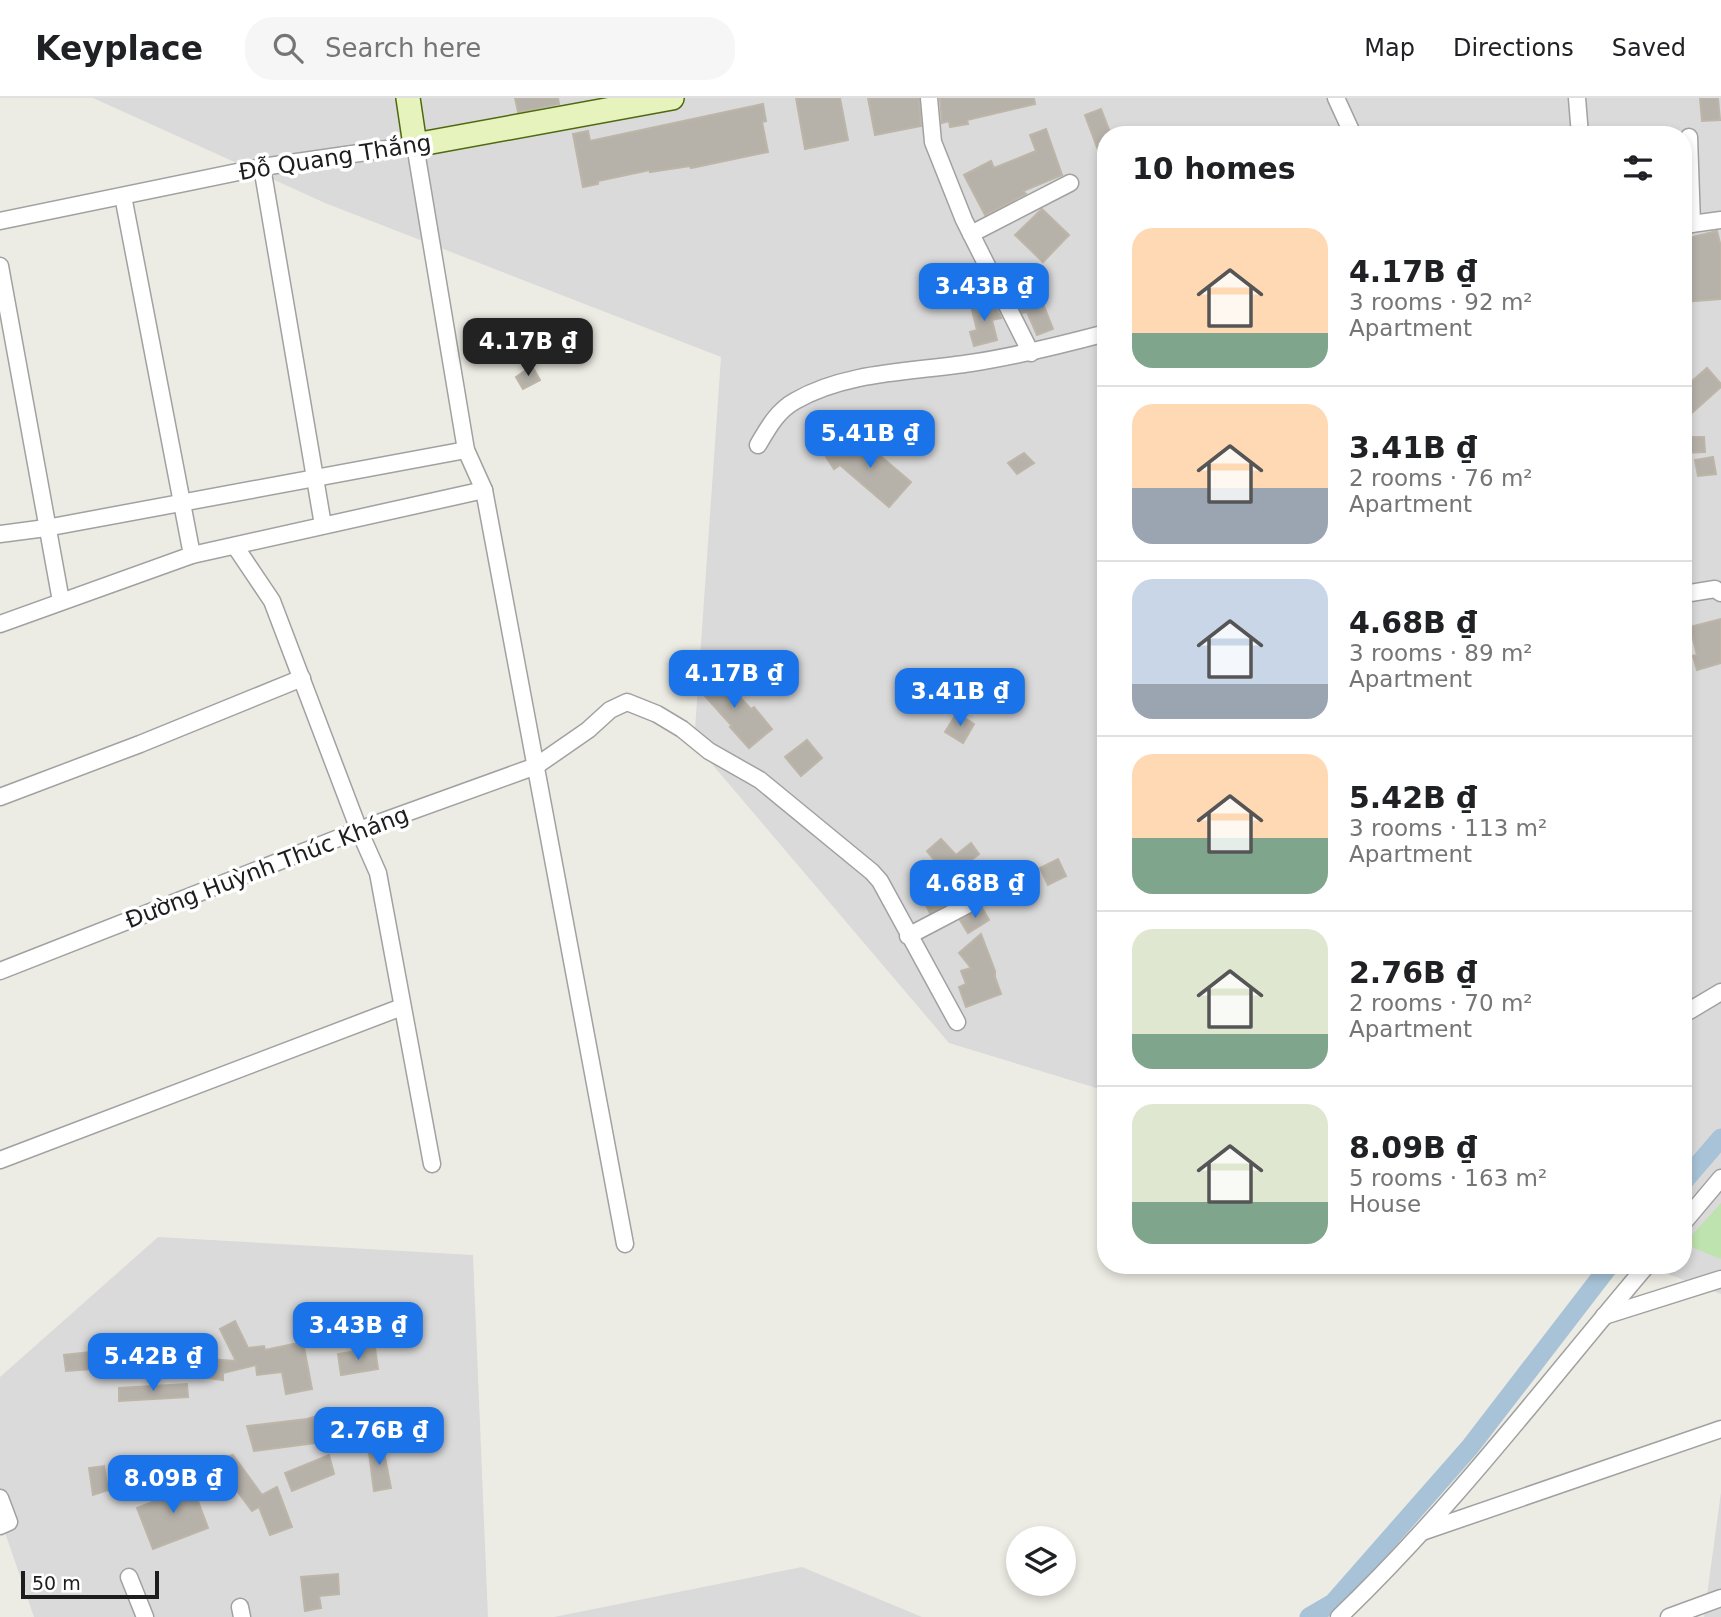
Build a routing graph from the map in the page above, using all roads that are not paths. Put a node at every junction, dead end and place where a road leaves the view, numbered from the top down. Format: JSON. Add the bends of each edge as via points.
{"nodes":[{"id":1,"x":408,"y":98,"type":"edge"},
{"id":2,"x":671,"y":98,"type":"edge"},
{"id":3,"x":929,"y":98,"type":"edge"},
{"id":4,"x":1336,"y":98,"type":"edge"},
{"id":5,"x":1577,"y":98,"type":"edge"},
{"id":6,"x":1349,"y":126,"type":"edge"},
{"id":7,"x":1579,"y":126,"type":"edge"},
{"id":8,"x":415,"y":145,"type":"junction"},
{"id":9,"x":262,"y":167,"type":"junction"},
{"id":10,"x":1070,"y":183,"type":"dead end"},
{"id":11,"x":123,"y":196,"type":"junction"},
{"id":12,"x":0,"y":220,"type":"edge"},
{"id":13,"x":1721,"y":220,"type":"edge"},
{"id":14,"x":1692,"y":224,"type":"edge"},
{"id":15,"x":971,"y":234,"type":"junction"},
{"id":16,"x":0,"y":266,"type":"edge"},
{"id":17,"x":1097,"y":335,"type":"edge"},
{"id":18,"x":1031,"y":353,"type":"junction"},
{"id":19,"x":758,"y":445,"type":"dead end"},
{"id":20,"x":466,"y":450,"type":"junction"},
{"id":21,"x":314,"y":479,"type":"junction"},
{"id":22,"x":484,"y":490,"type":"junction"},
{"id":23,"x":181,"y":501,"type":"junction"},
{"id":24,"x":323,"y":525,"type":"junction"},
{"id":25,"x":46,"y":528,"type":"junction"},
{"id":26,"x":0,"y":534,"type":"edge"},
{"id":27,"x":235,"y":546,"type":"junction"},
{"id":28,"x":191,"y":555,"type":"junction"},
{"id":29,"x":1692,"y":593,"type":"edge"},
{"id":30,"x":1721,"y":593,"type":"edge"},
{"id":31,"x":61,"y":601,"type":"junction"},
{"id":32,"x":0,"y":624,"type":"edge"},
{"id":33,"x":302,"y":678,"type":"junction"},
{"id":34,"x":536,"y":766,"type":"junction"},
{"id":35,"x":0,"y":797,"type":"edge"},
{"id":36,"x":359,"y":830,"type":"junction"},
{"id":37,"x":985,"y":892,"type":"dead end"},
{"id":38,"x":908,"y":936,"type":"junction"},
{"id":39,"x":0,"y":971,"type":"edge"},
{"id":40,"x":1721,"y":992,"type":"edge"},
{"id":41,"x":402,"y":1007,"type":"junction"},
{"id":42,"x":1692,"y":1009,"type":"edge"},
{"id":43,"x":957,"y":1022,"type":"dead end"},
{"id":44,"x":0,"y":1160,"type":"edge"},
{"id":45,"x":432,"y":1164,"type":"dead end"},
{"id":46,"x":1721,"y":1178,"type":"edge"},
{"id":47,"x":1692,"y":1212,"type":"edge"},
{"id":48,"x":625,"y":1244,"type":"dead end"},
{"id":49,"x":1639,"y":1274,"type":"edge"},
{"id":50,"x":1721,"y":1279,"type":"edge"},
{"id":51,"x":1604,"y":1316,"type":"junction"},
{"id":52,"x":1721,"y":1429,"type":"edge"},
{"id":53,"x":0,"y":1498,"type":"edge"},
{"id":54,"x":0,"y":1526,"type":"edge"},
{"id":55,"x":1420,"y":1533,"type":"junction"},
{"id":56,"x":129,"y":1577,"type":"dead end"},
{"id":57,"x":1721,"y":1598,"type":"edge"},
{"id":58,"x":145,"y":1617,"type":"edge"},
{"id":59,"x":1339,"y":1617,"type":"edge"},
{"id":60,"x":1669,"y":1617,"type":"edge"}],
"edges":[{"from":1,"to":8,"type":"street"},
{"from":2,"to":8,"type":"street","name":"Đỗ Quang Thắng"},
{"from":3,"to":15,"type":"street","via":[[933,142]]},
{"from":4,"to":6,"type":"street"},
{"from":5,"to":7,"type":"street"},
{"from":8,"to":9,"type":"street","name":"Đỗ Quang Thắng"},
{"from":8,"to":20,"type":"street"},
{"from":9,"to":11,"type":"street","name":"Đỗ Quang Thắng"},
{"from":9,"to":21,"type":"street"},
{"from":10,"to":15,"type":"street"},
{"from":11,"to":12,"type":"street","name":"Đỗ Quang Thắng"},
{"from":11,"to":23,"type":"street"},
{"from":13,"to":14,"type":"street"},
{"from":15,"to":18,"type":"street"},
{"from":16,"to":25,"type":"street"},
{"from":17,"to":18,"type":"street"},
{"from":18,"to":19,"type":"street","via":[[852,380],[818,390],[793,402],[771,422]]},
{"from":20,"to":21,"type":"street"},
{"from":20,"to":22,"type":"street"},
{"from":21,"to":23,"type":"street"},
{"from":21,"to":24,"type":"street"},
{"from":22,"to":24,"type":"street"},
{"from":22,"to":34,"type":"street"},
{"from":23,"to":25,"type":"street"},
{"from":23,"to":28,"type":"street"},
{"from":24,"to":27,"type":"street"},
{"from":25,"to":26,"type":"street"},
{"from":25,"to":31,"type":"street"},
{"from":27,"to":28,"type":"street"},
{"from":27,"to":33,"type":"street","via":[[272,601]]},
{"from":28,"to":31,"type":"street"},
{"from":29,"to":30,"type":"street","via":[[1715,589]]},
{"from":31,"to":32,"type":"street"},
{"from":33,"to":35,"type":"street"},
{"from":33,"to":36,"type":"street"},
{"from":34,"to":36,"type":"street","name":"Đường Huỳnh Thúc Kháng"},
{"from":34,"to":38,"type":"street","name":"Đường Huỳnh Thúc Kháng","via":[[627,702],[657,714],[760,780],[872,872]]},
{"from":34,"to":48,"type":"street"},
{"from":36,"to":39,"type":"street","name":"Đường Huỳnh Thúc Kháng"},
{"from":36,"to":41,"type":"street","via":[[378,873]]},
{"from":37,"to":38,"type":"street"},
{"from":38,"to":43,"type":"street"},
{"from":40,"to":42,"type":"street"},
{"from":41,"to":44,"type":"street"},
{"from":41,"to":45,"type":"street"},
{"from":46,"to":47,"type":"street"},
{"from":49,"to":51,"type":"street"},
{"from":50,"to":51,"type":"street"},
{"from":51,"to":55,"type":"street"},
{"from":52,"to":55,"type":"street"},
{"from":53,"to":54,"type":"street","via":[[9,1522]]},
{"from":55,"to":59,"type":"street"},
{"from":56,"to":58,"type":"street"},
{"from":57,"to":60,"type":"street"}]}
